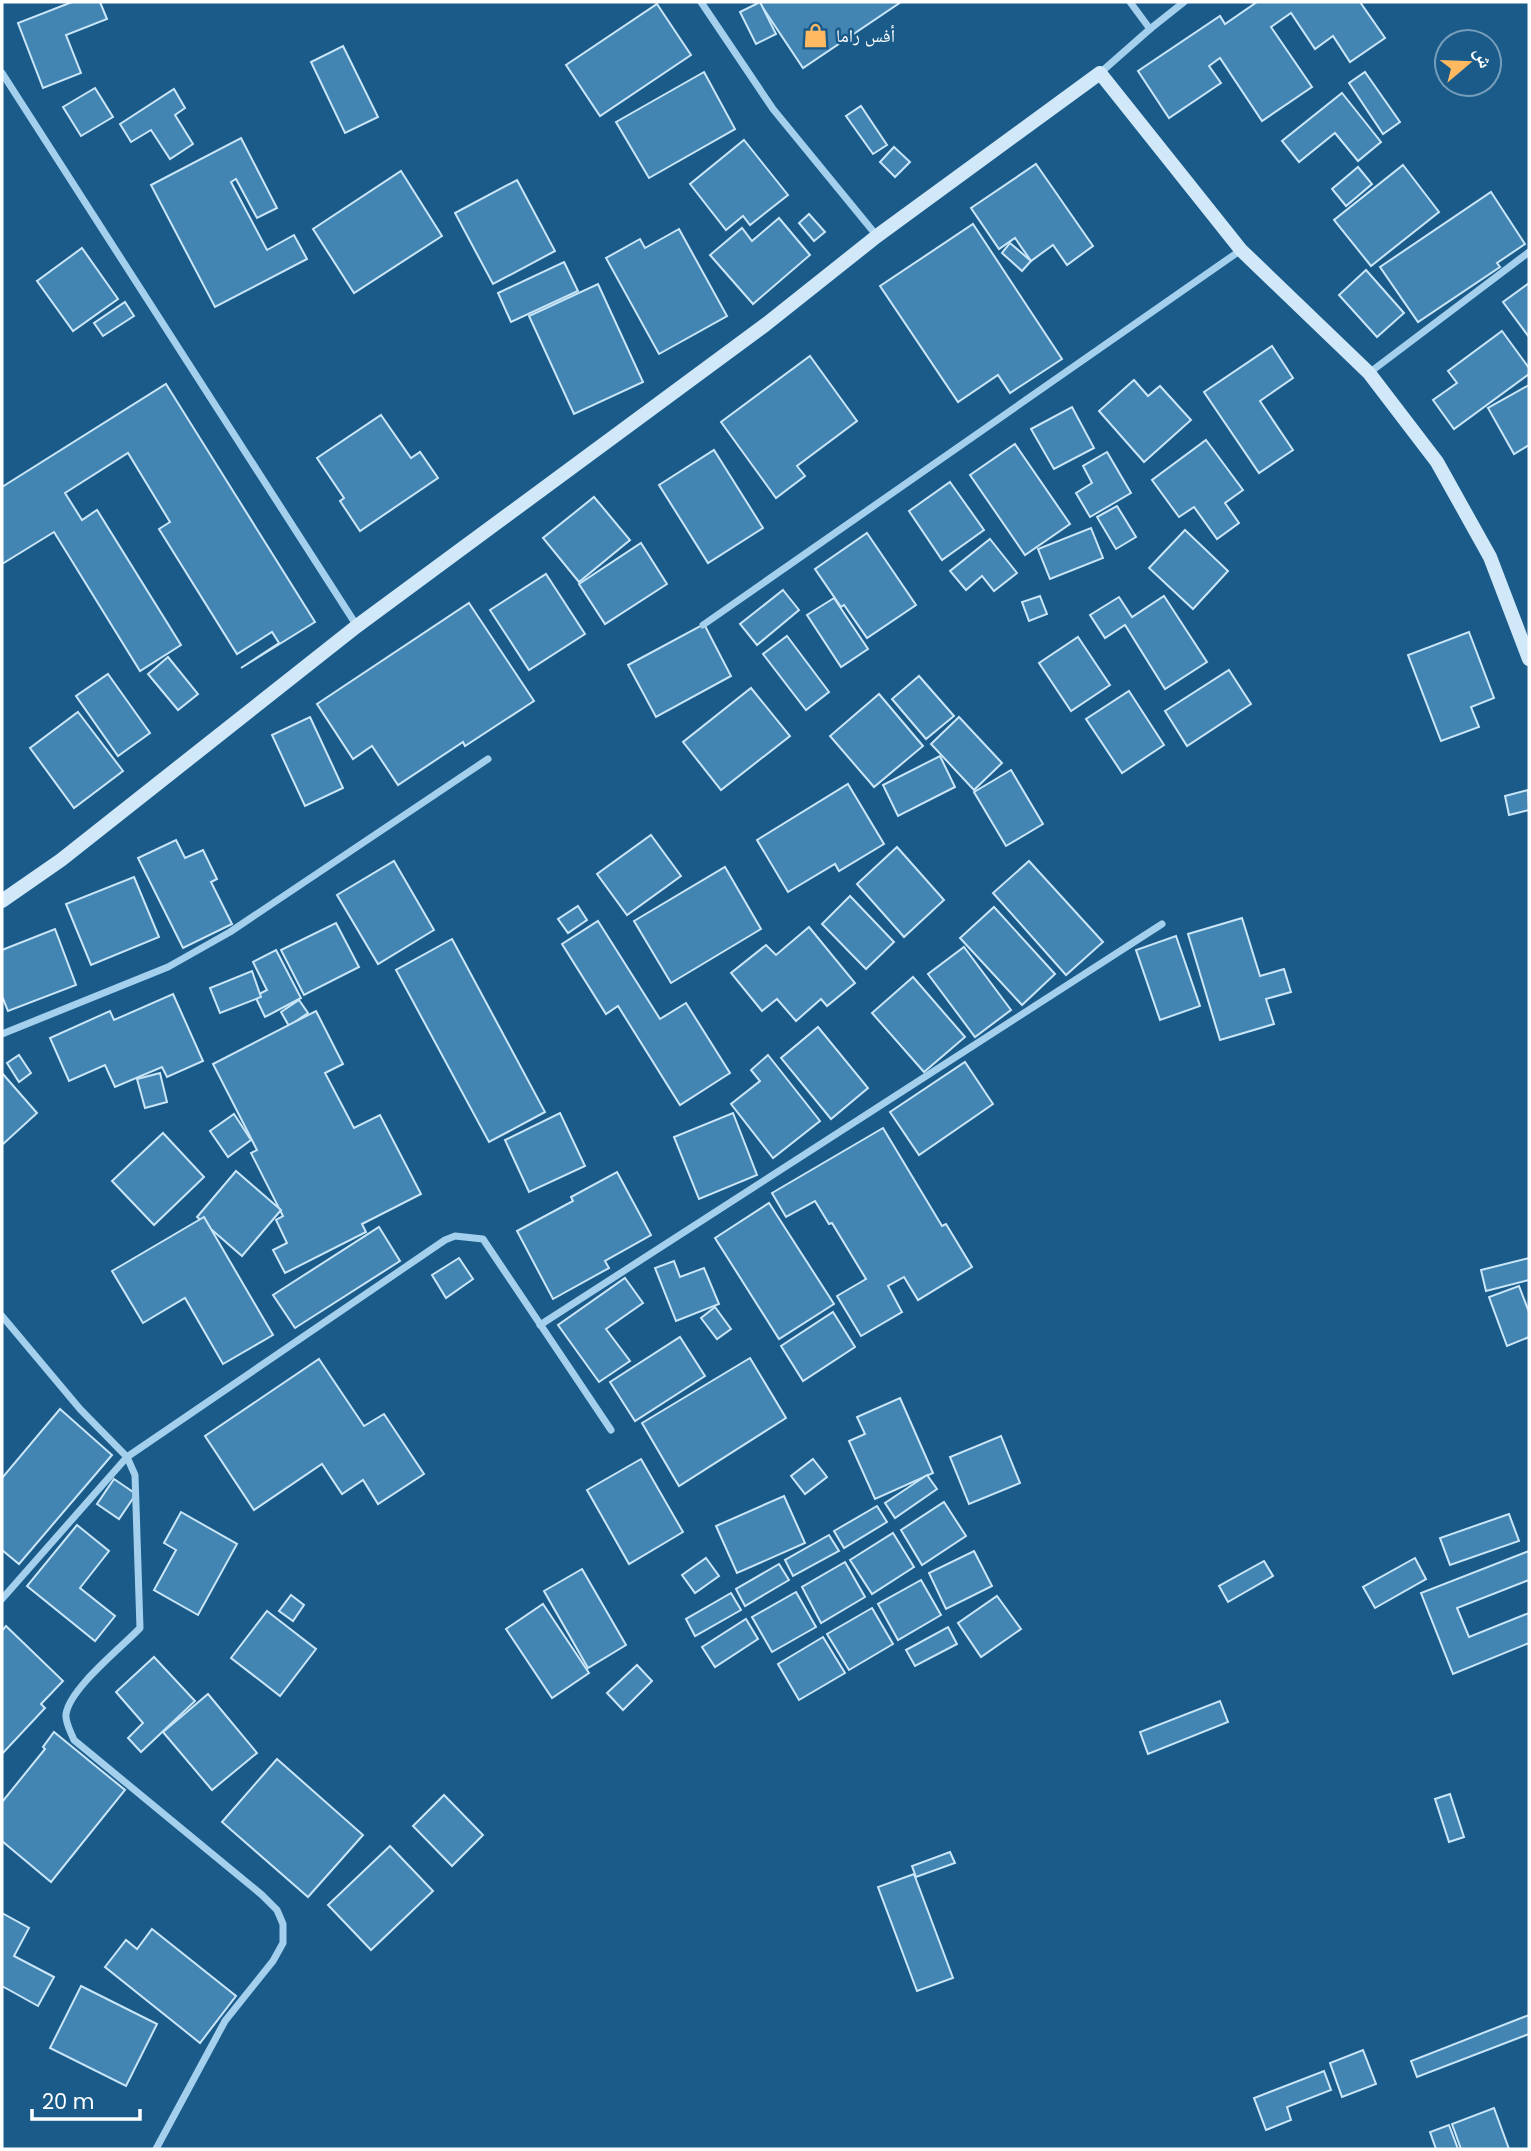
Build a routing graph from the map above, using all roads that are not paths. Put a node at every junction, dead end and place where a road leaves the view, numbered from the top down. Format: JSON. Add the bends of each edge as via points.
{"nodes":[{"id":1,"x":701,"y":2,"type":"edge"},
{"id":2,"x":1130,"y":2,"type":"edge"},
{"id":3,"x":1184,"y":2,"type":"edge"},
{"id":4,"x":1150,"y":29,"type":"junction"},
{"id":5,"x":2,"y":73,"type":"edge"},
{"id":6,"x":1100,"y":73,"type":"junction"},
{"id":7,"x":877,"y":236,"type":"junction"},
{"id":8,"x":1241,"y":250,"type":"junction"},
{"id":9,"x":1529,"y":252,"type":"edge"},
{"id":10,"x":1369,"y":373,"type":"junction"},
{"id":11,"x":703,"y":625,"type":"dead end"},
{"id":12,"x":358,"y":626,"type":"junction"},
{"id":13,"x":1529,"y":659,"type":"edge"},
{"id":14,"x":488,"y":759,"type":"dead end"},
{"id":15,"x":2,"y":901,"type":"edge"},
{"id":16,"x":1162,"y":924,"type":"dead end"},
{"id":17,"x":2,"y":1034,"type":"edge"},
{"id":18,"x":2,"y":1316,"type":"edge"},
{"id":19,"x":540,"y":1325,"type":"junction"},
{"id":20,"x":611,"y":1430,"type":"dead end"},
{"id":21,"x":127,"y":1457,"type":"junction"},
{"id":22,"x":2,"y":1599,"type":"edge"},
{"id":23,"x":156,"y":2149,"type":"edge"}],
"edges":[{"from":1,"to":7,"type":"street","via":[[773,109]]},
{"from":2,"to":4,"type":"street"},
{"from":3,"to":4,"type":"street"},
{"from":4,"to":6,"type":"street"},
{"from":5,"to":12,"type":"street"},
{"from":6,"to":7,"type":"street"},
{"from":6,"to":8,"type":"street"},
{"from":7,"to":12,"type":"street","via":[[765,325]]},
{"from":8,"to":10,"type":"street"},
{"from":8,"to":11,"type":"street"},
{"from":9,"to":10,"type":"street"},
{"from":10,"to":13,"type":"street","via":[[1437,462],[1463,505],[1490,557]]},
{"from":12,"to":15,"type":"street","via":[[61,860]]},
{"from":14,"to":17,"type":"street","via":[[199,950]]},
{"from":16,"to":19,"type":"street"},
{"from":18,"to":21,"type":"street"},
{"from":19,"to":20,"type":"street"},
{"from":19,"to":21,"type":"street","via":[[483,1239],[455,1236]]},
{"from":21,"to":22,"type":"street"},
{"from":21,"to":23,"type":"street","via":[[136,1486],[141,1628],[75,1692],[66,1720],[75,1740],[262,1895],[283,1924],[283,1942],[273,1961],[225,2021]]}]}
